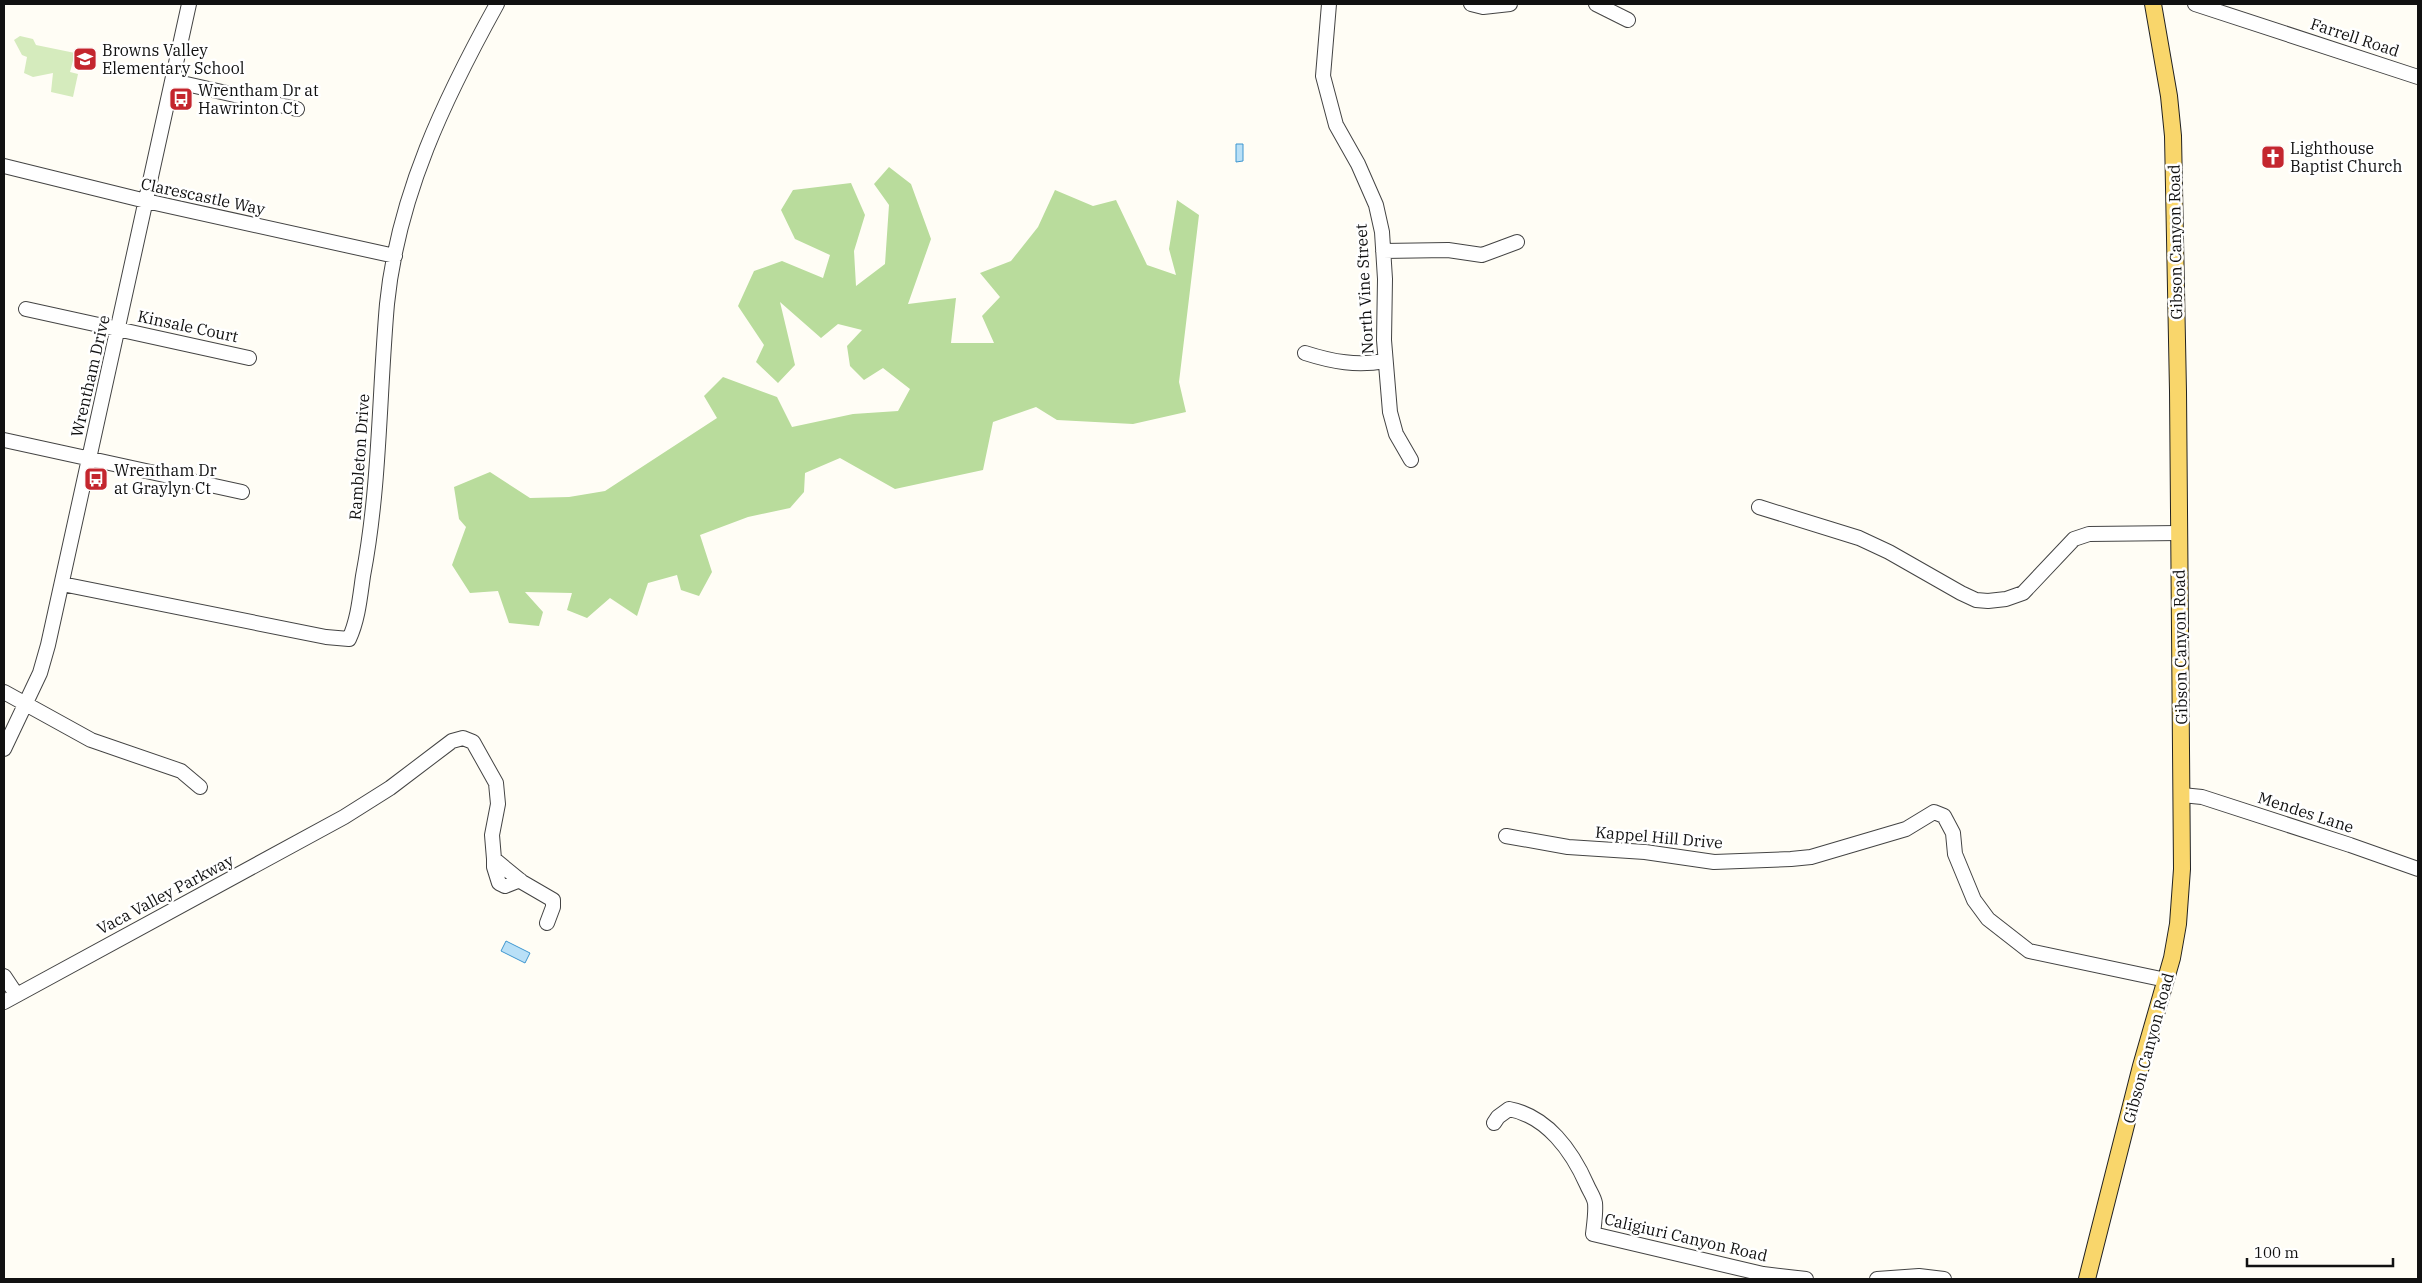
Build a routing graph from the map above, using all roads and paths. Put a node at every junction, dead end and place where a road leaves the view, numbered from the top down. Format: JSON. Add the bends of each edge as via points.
{"nodes":[{"id":1,"x":189,"y":4,"type":"edge"},
{"id":2,"x":497,"y":4,"type":"edge"},
{"id":3,"x":1329,"y":4,"type":"edge"},
{"id":4,"x":1471,"y":4,"type":"edge"},
{"id":5,"x":1510,"y":4,"type":"edge"},
{"id":6,"x":1596,"y":4,"type":"edge"},
{"id":7,"x":2157,"y":4,"type":"edge"},
{"id":8,"x":2195,"y":4,"type":"edge"},
{"id":9,"x":1628,"y":20,"type":"dead end"},
{"id":10,"x":2418,"y":76,"type":"edge"},
{"id":11,"x":173,"y":81,"type":"junction"},
{"id":12,"x":298,"y":108,"type":"dead end"},
{"id":13,"x":4,"y":166,"type":"edge"},
{"id":14,"x":146,"y":201,"type":"junction"},
{"id":15,"x":1517,"y":242,"type":"dead end"},
{"id":16,"x":1383,"y":250,"type":"junction"},
{"id":17,"x":395,"y":256,"type":"junction"},
{"id":18,"x":26,"y":309,"type":"dead end"},
{"id":19,"x":118,"y":329,"type":"junction"},
{"id":20,"x":1305,"y":353,"type":"dead end"},
{"id":21,"x":249,"y":358,"type":"dead end"},
{"id":22,"x":1385,"y":360,"type":"junction"},
{"id":23,"x":4,"y":440,"type":"edge"},
{"id":24,"x":89,"y":458,"type":"junction"},
{"id":25,"x":1411,"y":460,"type":"dead end"},
{"id":26,"x":242,"y":492,"type":"dead end"},
{"id":27,"x":1759,"y":507,"type":"dead end"},
{"id":28,"x":2179,"y":533,"type":"junction"},
{"id":29,"x":62,"y":584,"type":"junction"},
{"id":30,"x":4,"y":692,"type":"edge"},
{"id":31,"x":26,"y":705,"type":"junction"},
{"id":32,"x":4,"y":749,"type":"edge"},
{"id":33,"x":200,"y":787,"type":"dead end"},
{"id":34,"x":2182,"y":796,"type":"junction"},
{"id":35,"x":1506,"y":836,"type":"dead end"},
{"id":36,"x":2418,"y":869,"type":"edge"},
{"id":37,"x":547,"y":922,"type":"dead end"},
{"id":38,"x":5,"y":979,"type":"edge"},
{"id":39,"x":2166,"y":980,"type":"junction"},
{"id":40,"x":16,"y":994,"type":"junction"},
{"id":41,"x":4,"y":1002,"type":"edge"},
{"id":42,"x":1494,"y":1123,"type":"dead end"},
{"id":43,"x":1806,"y":1279,"type":"edge"},
{"id":44,"x":1877,"y":1279,"type":"edge"},
{"id":45,"x":1944,"y":1279,"type":"edge"},
{"id":46,"x":2087,"y":1279,"type":"edge"}],
"edges":[{"from":1,"to":11,"type":"street","name":"Wrentham Drive"},
{"from":2,"to":17,"type":"street","name":"Rambleton Drive","via":[[437,118],[410,196]]},
{"from":3,"to":16,"type":"street","name":"North Vine Street","via":[[1323,76],[1336,125],[1376,205]]},
{"from":4,"to":5,"type":"street","via":[[1483,7]]},
{"from":6,"to":9,"type":"street"},
{"from":7,"to":28,"type":"main road","name":"Gibson Canyon Road","via":[[2173,136]]},
{"from":8,"to":10,"type":"street","name":"Farrell Road"},
{"from":11,"to":12,"type":"street"},
{"from":11,"to":14,"type":"street","name":"Wrentham Drive"},
{"from":13,"to":14,"type":"street","name":"Clarescastle Way"},
{"from":14,"to":17,"type":"street","name":"Clarescastle Way"},
{"from":14,"to":19,"type":"street","name":"Wrentham Drive"},
{"from":15,"to":16,"type":"street","via":[[1482,255],[1448,250]]},
{"from":16,"to":22,"type":"street","name":"North Vine Street"},
{"from":17,"to":29,"type":"street","name":"Rambleton Drive","via":[[388,302],[371,535],[354,630],[349,639]]},
{"from":18,"to":19,"type":"street","name":"Kinsale Court"},
{"from":19,"to":21,"type":"street","name":"Kinsale Court"},
{"from":19,"to":24,"type":"street","name":"Wrentham Drive"},
{"from":20,"to":22,"type":"street","via":[[1354,364]]},
{"from":22,"to":25,"type":"street","name":"North Vine Street","via":[[1390,412],[1396,434]]},
{"from":23,"to":24,"type":"street"},
{"from":24,"to":26,"type":"street"},
{"from":24,"to":29,"type":"street","name":"Wrentham Drive"},
{"from":27,"to":28,"type":"street","via":[[1859,538],[1961,593],[1988,601],[2023,593],[2074,539],[2089,534]]},
{"from":28,"to":34,"type":"main road","name":"Gibson Canyon Road"},
{"from":29,"to":31,"type":"street","name":"Wrentham Drive","via":[[40,673]]},
{"from":30,"to":31,"type":"street"},
{"from":31,"to":32,"type":"street","name":"Wrentham Drive"},
{"from":31,"to":33,"type":"street","via":[[91,740],[180,771]]},
{"from":34,"to":36,"type":"street","name":"Mendes Lane","via":[[2202,797]]},
{"from":34,"to":39,"type":"main road","name":"Gibson Canyon Road","via":[[2178,924]]},
{"from":35,"to":39,"type":"street","name":"Kappel Hill Drive","via":[[1568,847],[1645,852],[1714,862],[1791,859],[1811,857],[1906,829],[1934,812],[1944,816],[1953,833],[1955,854],[1974,900],[1988,919],[2029,951]]},
{"from":37,"to":40,"type":"street","name":"Vaca Valley Parkway","via":[[553,900],[494,859],[492,835],[498,804],[496,783],[477,748],[469,739],[463,738],[452,741],[390,788],[344,817]]},
{"from":38,"to":40,"type":"street"},
{"from":39,"to":46,"type":"main road","name":"Gibson Canyon Road"},
{"from":40,"to":41,"type":"street","name":"Vaca Valley Parkway"},
{"from":42,"to":43,"type":"street","name":"Caligiuri Canyon Road","via":[[1509,1109],[1524,1112],[1542,1123],[1566,1148],[1595,1203],[1593,1234],[1763,1274]]},
{"from":44,"to":45,"type":"street","via":[[1920,1276]]}]}
